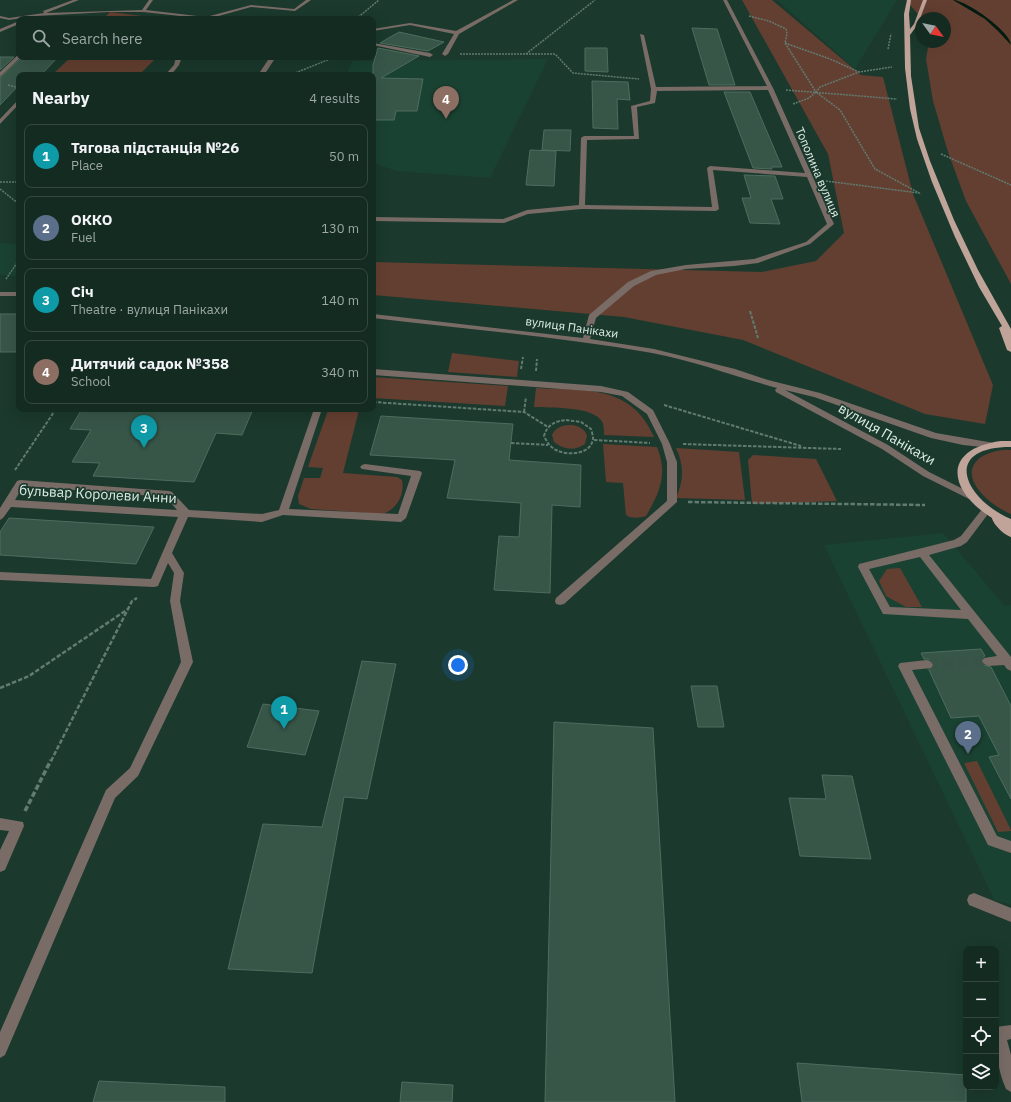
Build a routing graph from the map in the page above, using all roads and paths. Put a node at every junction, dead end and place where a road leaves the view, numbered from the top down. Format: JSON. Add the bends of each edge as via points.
{"nodes":[{"id":1,"x":77,"y":0,"type":"edge"},
{"id":2,"x":151,"y":0,"type":"edge"},
{"id":3,"x":309,"y":0,"type":"edge"},
{"id":4,"x":379,"y":0,"type":"edge"},
{"id":5,"x":516,"y":0,"type":"edge"},
{"id":6,"x":594,"y":0,"type":"edge"},
{"id":7,"x":655,"y":0,"type":"edge"},
{"id":8,"x":662,"y":0,"type":"edge"},
{"id":9,"x":725,"y":0,"type":"edge"},
{"id":10,"x":909,"y":0,"type":"edge"},
{"id":11,"x":924,"y":0,"type":"edge"},
{"id":12,"x":143,"y":11,"type":"junction"},
{"id":13,"x":730,"y":11,"type":"junction"},
{"id":14,"x":36,"y":16,"type":"joint"},
{"id":15,"x":182,"y":16,"type":"edge"},
{"id":16,"x":216,"y":16,"type":"edge"},
{"id":17,"x":360,"y":16,"type":"edge"},
{"id":18,"x":0,"y":17,"type":"edge"},
{"id":19,"x":16,"y":18,"type":"edge"},
{"id":20,"x":16,"y":23,"type":"edge"},
{"id":21,"x":8,"y":27,"type":"junction"},
{"id":22,"x":16,"y":29,"type":"edge"},
{"id":23,"x":376,"y":30,"type":"edge"},
{"id":24,"x":0,"y":31,"type":"edge"},
{"id":25,"x":457,"y":34,"type":"junction"},
{"id":26,"x":891,"y":34,"type":"dead end"},
{"id":27,"x":642,"y":35,"type":"dead end"},
{"id":28,"x":908,"y":35,"type":"junction"},
{"id":29,"x":785,"y":43,"type":"junction"},
{"id":30,"x":376,"y":45,"type":"edge"},
{"id":31,"x":888,"y":49,"type":"dead end"},
{"id":32,"x":445,"y":54,"type":"joint"},
{"id":33,"x":526,"y":54,"type":"junction"},
{"id":34,"x":430,"y":55,"type":"dead end"},
{"id":35,"x":16,"y":59,"type":"edge"},
{"id":36,"x":178,"y":60,"type":"edge"},
{"id":37,"x":271,"y":60,"type":"edge"},
{"id":38,"x":328,"y":60,"type":"edge"},
{"id":39,"x":892,"y":67,"type":"dead end"},
{"id":40,"x":171,"y":72,"type":"edge"},
{"id":41,"x":263,"y":72,"type":"edge"},
{"id":42,"x":298,"y":72,"type":"edge"},
{"id":43,"x":859,"y":72,"type":"junction"},
{"id":44,"x":0,"y":75,"type":"edge"},
{"id":45,"x":652,"y":80,"type":"junction"},
{"id":46,"x":770,"y":88,"type":"junction"},
{"id":47,"x":654,"y":89,"type":"junction"},
{"id":48,"x":816,"y":92,"type":"junction"},
{"id":49,"x":897,"y":99,"type":"dead end"},
{"id":50,"x":16,"y":105,"type":"edge"},
{"id":51,"x":779,"y":109,"type":"junction"},
{"id":52,"x":0,"y":122,"type":"edge"},
{"id":53,"x":941,"y":154,"type":"dead end"},
{"id":54,"x":809,"y":177,"type":"junction"},
{"id":55,"x":0,"y":182,"type":"edge"},
{"id":56,"x":16,"y":182,"type":"edge"},
{"id":57,"x":1011,"y":186,"type":"edge"},
{"id":58,"x":0,"y":189,"type":"edge"},
{"id":59,"x":16,"y":202,"type":"edge"},
{"id":60,"x":582,"y":206,"type":"junction"},
{"id":61,"x":376,"y":219,"type":"edge"},
{"id":62,"x":16,"y":264,"type":"edge"},
{"id":63,"x":6,"y":279,"type":"dead end"},
{"id":64,"x":0,"y":294,"type":"edge"},
{"id":65,"x":16,"y":294,"type":"edge"},
{"id":66,"x":750,"y":311,"type":"dead end"},
{"id":67,"x":376,"y":316,"type":"edge"},
{"id":68,"x":1000,"y":317,"type":"junction"},
{"id":69,"x":1011,"y":335,"type":"edge"},
{"id":70,"x":758,"y":338,"type":"dead end"},
{"id":71,"x":586,"y":341,"type":"junction"},
{"id":72,"x":1011,"y":350,"type":"edge"},
{"id":73,"x":376,"y":372,"type":"edge"},
{"id":74,"x":764,"y":382,"type":"junction"},
{"id":75,"x":376,"y":402,"type":"edge"},
{"id":76,"x":663,"y":405,"type":"dead end"},
{"id":77,"x":54,"y":412,"type":"edge"},
{"id":78,"x":317,"y":412,"type":"edge"},
{"id":79,"x":548,"y":427,"type":"junction"},
{"id":80,"x":1011,"y":436,"type":"edge"},
{"id":81,"x":594,"y":440,"type":"junction"},
{"id":82,"x":511,"y":443,"type":"dead end"},
{"id":83,"x":666,"y":444,"type":"junction"},
{"id":84,"x":1007,"y":444,"type":"edge"},
{"id":85,"x":548,"y":445,"type":"junction"},
{"id":86,"x":991,"y":445,"type":"junction"},
{"id":87,"x":806,"y":447,"type":"junction"},
{"id":88,"x":841,"y":449,"type":"dead end"},
{"id":89,"x":365,"y":468,"type":"dead end"},
{"id":90,"x":12,"y":475,"type":"dead end"},
{"id":91,"x":974,"y":498,"type":"junction"},
{"id":92,"x":672,"y":502,"type":"junction"},
{"id":93,"x":8,"y":503,"type":"junction"},
{"id":94,"x":925,"y":505,"type":"dead end"},
{"id":95,"x":986,"y":510,"type":"junction"},
{"id":96,"x":185,"y":512,"type":"junction"},
{"id":97,"x":283,"y":512,"type":"junction"},
{"id":98,"x":0,"y":516,"type":"edge"},
{"id":99,"x":1011,"y":523,"type":"edge"},
{"id":100,"x":1011,"y":533,"type":"edge"},
{"id":101,"x":922,"y":553,"type":"junction"},
{"id":102,"x":168,"y":554,"type":"junction"},
{"id":103,"x":0,"y":576,"type":"edge"},
{"id":104,"x":154,"y":583,"type":"junction"},
{"id":105,"x":560,"y":601,"type":"dead end"},
{"id":106,"x":129,"y":608,"type":"junction"},
{"id":107,"x":971,"y":615,"type":"junction"},
{"id":108,"x":988,"y":661,"type":"tunnel mouth"},
{"id":109,"x":1009,"y":663,"type":"edge"},
{"id":110,"x":927,"y":665,"type":"tunnel mouth"},
{"id":111,"x":0,"y":688,"type":"edge"},
{"id":112,"x":0,"y":824,"type":"edge"},
{"id":113,"x":18,"y":826,"type":"junction"},
{"id":114,"x":1011,"y":847,"type":"edge"},
{"id":115,"x":0,"y":865,"type":"edge"},
{"id":116,"x":974,"y":900,"type":"dead end"},
{"id":117,"x":1011,"y":915,"type":"edge"},
{"id":118,"x":1011,"y":1032,"type":"edge"},
{"id":119,"x":0,"y":1050,"type":"edge"},
{"id":120,"x":1011,"y":1084,"type":"edge"}],
"edges":[{"from":1,"to":14,"type":"street"},
{"from":2,"to":12,"type":"street"},
{"from":3,"to":16,"type":"street","via":[[295,12],[251,6]]},
{"from":4,"to":17,"type":"path"},
{"from":5,"to":25,"type":"street"},
{"from":6,"to":33,"type":"path"},
{"from":7,"to":8,"type":"street"},
{"from":9,"to":13,"type":"street","name":"Тополина вулиця"},
{"from":10,"to":28,"type":"main road","via":[[906,11]]},
{"from":11,"to":28,"type":"main road","via":[[916,24]]},
{"from":12,"to":14,"type":"street"},
{"from":12,"to":15,"type":"street"},
{"from":13,"to":29,"type":"path","via":[[769,20],[782,26],[787,34]]},
{"from":13,"to":46,"type":"street","name":"Тополина вулиця"},
{"from":18,"to":19,"type":"street"},
{"from":20,"to":21,"type":"street"},
{"from":21,"to":22,"type":"street"},
{"from":21,"to":24,"type":"street"},
{"from":23,"to":25,"type":"street","via":[[410,24]]},
{"from":25,"to":32,"type":"street"},
{"from":26,"to":31,"type":"path"},
{"from":27,"to":45,"type":"street"},
{"from":28,"to":68,"type":"main road","via":[[911,100],[918,137],[957,235]]},
{"from":29,"to":43,"type":"path"},
{"from":29,"to":48,"type":"path"},
{"from":30,"to":34,"type":"street"},
{"from":32,"to":33,"type":"path"},
{"from":33,"to":45,"type":"path","via":[[555,54],[573,73]]},
{"from":35,"to":44,"type":"street"},
{"from":36,"to":40,"type":"street"},
{"from":37,"to":41,"type":"street"},
{"from":38,"to":42,"type":"path"},
{"from":39,"to":43,"type":"path"},
{"from":43,"to":48,"type":"path","via":[[820,87]]},
{"from":45,"to":47,"type":"street"},
{"from":46,"to":47,"type":"street"},
{"from":46,"to":48,"type":"path"},
{"from":46,"to":51,"type":"street","name":"Тополина вулиця"},
{"from":47,"to":60,"type":"street","via":[[653,102],[634,106],[637,138],[584,138]]},
{"from":48,"to":49,"type":"path"},
{"from":48,"to":51,"type":"path","via":[[809,98]]},
{"from":48,"to":54,"type":"path","via":[[840,110],[875,169],[921,194]]},
{"from":50,"to":52,"type":"street"},
{"from":51,"to":54,"type":"street","name":"Тополина вулиця"},
{"from":53,"to":57,"type":"path"},
{"from":54,"to":60,"type":"street","via":[[710,168],[716,209]]},
{"from":54,"to":71,"type":"street","name":"Тополина вулиця","via":[[831,224],[808,243],[755,261],[686,267],[654,273],[631,284],[592,317]]},
{"from":55,"to":56,"type":"path"},
{"from":58,"to":59,"type":"path"},
{"from":60,"to":61,"type":"street","via":[[527,212],[504,221]]},
{"from":62,"to":63,"type":"path"},
{"from":64,"to":65,"type":"street"},
{"from":66,"to":70,"type":"path"},
{"from":67,"to":71,"type":"street","name":"вулиця Панікахи"},
{"from":68,"to":69,"type":"main road"},
{"from":68,"to":72,"type":"main road"},
{"from":71,"to":74,"type":"street","name":"вулиця Панікахи","via":[[654,351]]},
{"from":73,"to":83,"type":"street","via":[[575,386],[625,394],[650,412]]},
{"from":74,"to":86,"type":"street","name":"вулиця Панікахи","via":[[817,395],[934,436]]},
{"from":74,"to":91,"type":"street","name":"вулиця Панікахи","via":[[885,447],[926,474]]},
{"from":75,"to":79,"type":"path","via":[[524,412]]},
{"from":76,"to":87,"type":"path"},
{"from":77,"to":90,"type":"path","name":"бульвар Королеви Анни"},
{"from":78,"to":97,"type":"street"},
{"from":79,"to":81,"type":"path","via":[[559,421],[581,422],[592,430]]},
{"from":79,"to":85,"type":"path","via":[[544,436]]},
{"from":80,"to":84,"type":"main road"},
{"from":81,"to":83,"type":"path"},
{"from":81,"to":85,"type":"path","via":[[592,445],[579,453],[562,453]]},
{"from":82,"to":85,"type":"path"},
{"from":83,"to":87,"type":"path"},
{"from":83,"to":92,"type":"street","via":[[672,462]]},
{"from":84,"to":86,"type":"main road"},
{"from":86,"to":91,"type":"main road","via":[[968,455],[963,464],[962,475]]},
{"from":87,"to":88,"type":"path"},
{"from":89,"to":97,"type":"street","name":"бульвар Королеви Анни","via":[[417,473],[401,518]]},
{"from":91,"to":95,"type":"main road"},
{"from":92,"to":94,"type":"path"},
{"from":92,"to":105,"type":"street"},
{"from":93,"to":96,"type":"street","name":"бульвар Королеви Анни"},
{"from":93,"to":96,"type":"street","name":"бульвар Королеви Анни","via":[[20,483],[169,494]]},
{"from":93,"to":98,"type":"street","name":"бульвар Королеви Анни"},
{"from":95,"to":99,"type":"main road"},
{"from":95,"to":100,"type":"main road"},
{"from":95,"to":101,"type":"street","via":[[964,539]]},
{"from":96,"to":97,"type":"street","name":"бульвар Королеви Анни","via":[[262,518]]},
{"from":96,"to":102,"type":"street"},
{"from":101,"to":107,"type":"street"},
{"from":101,"to":107,"type":"street","via":[[863,567],[887,611]]},
{"from":102,"to":104,"type":"street"},
{"from":102,"to":119,"type":"street","via":[[179,573],[175,601],[187,662],[134,772],[110,794]]},
{"from":103,"to":104,"type":"street"},
{"from":104,"to":106,"type":"path","via":[[132,601]]},
{"from":106,"to":111,"type":"path","via":[[29,676]]},
{"from":106,"to":113,"type":"path"},
{"from":107,"to":109,"type":"street"},
{"from":108,"to":109,"type":"street"},
{"from":110,"to":114,"type":"street","via":[[904,666],[993,841]]},
{"from":112,"to":113,"type":"street"},
{"from":113,"to":115,"type":"street"},
{"from":116,"to":117,"type":"street"},
{"from":118,"to":120,"type":"street","via":[[998,1034]]}]}
